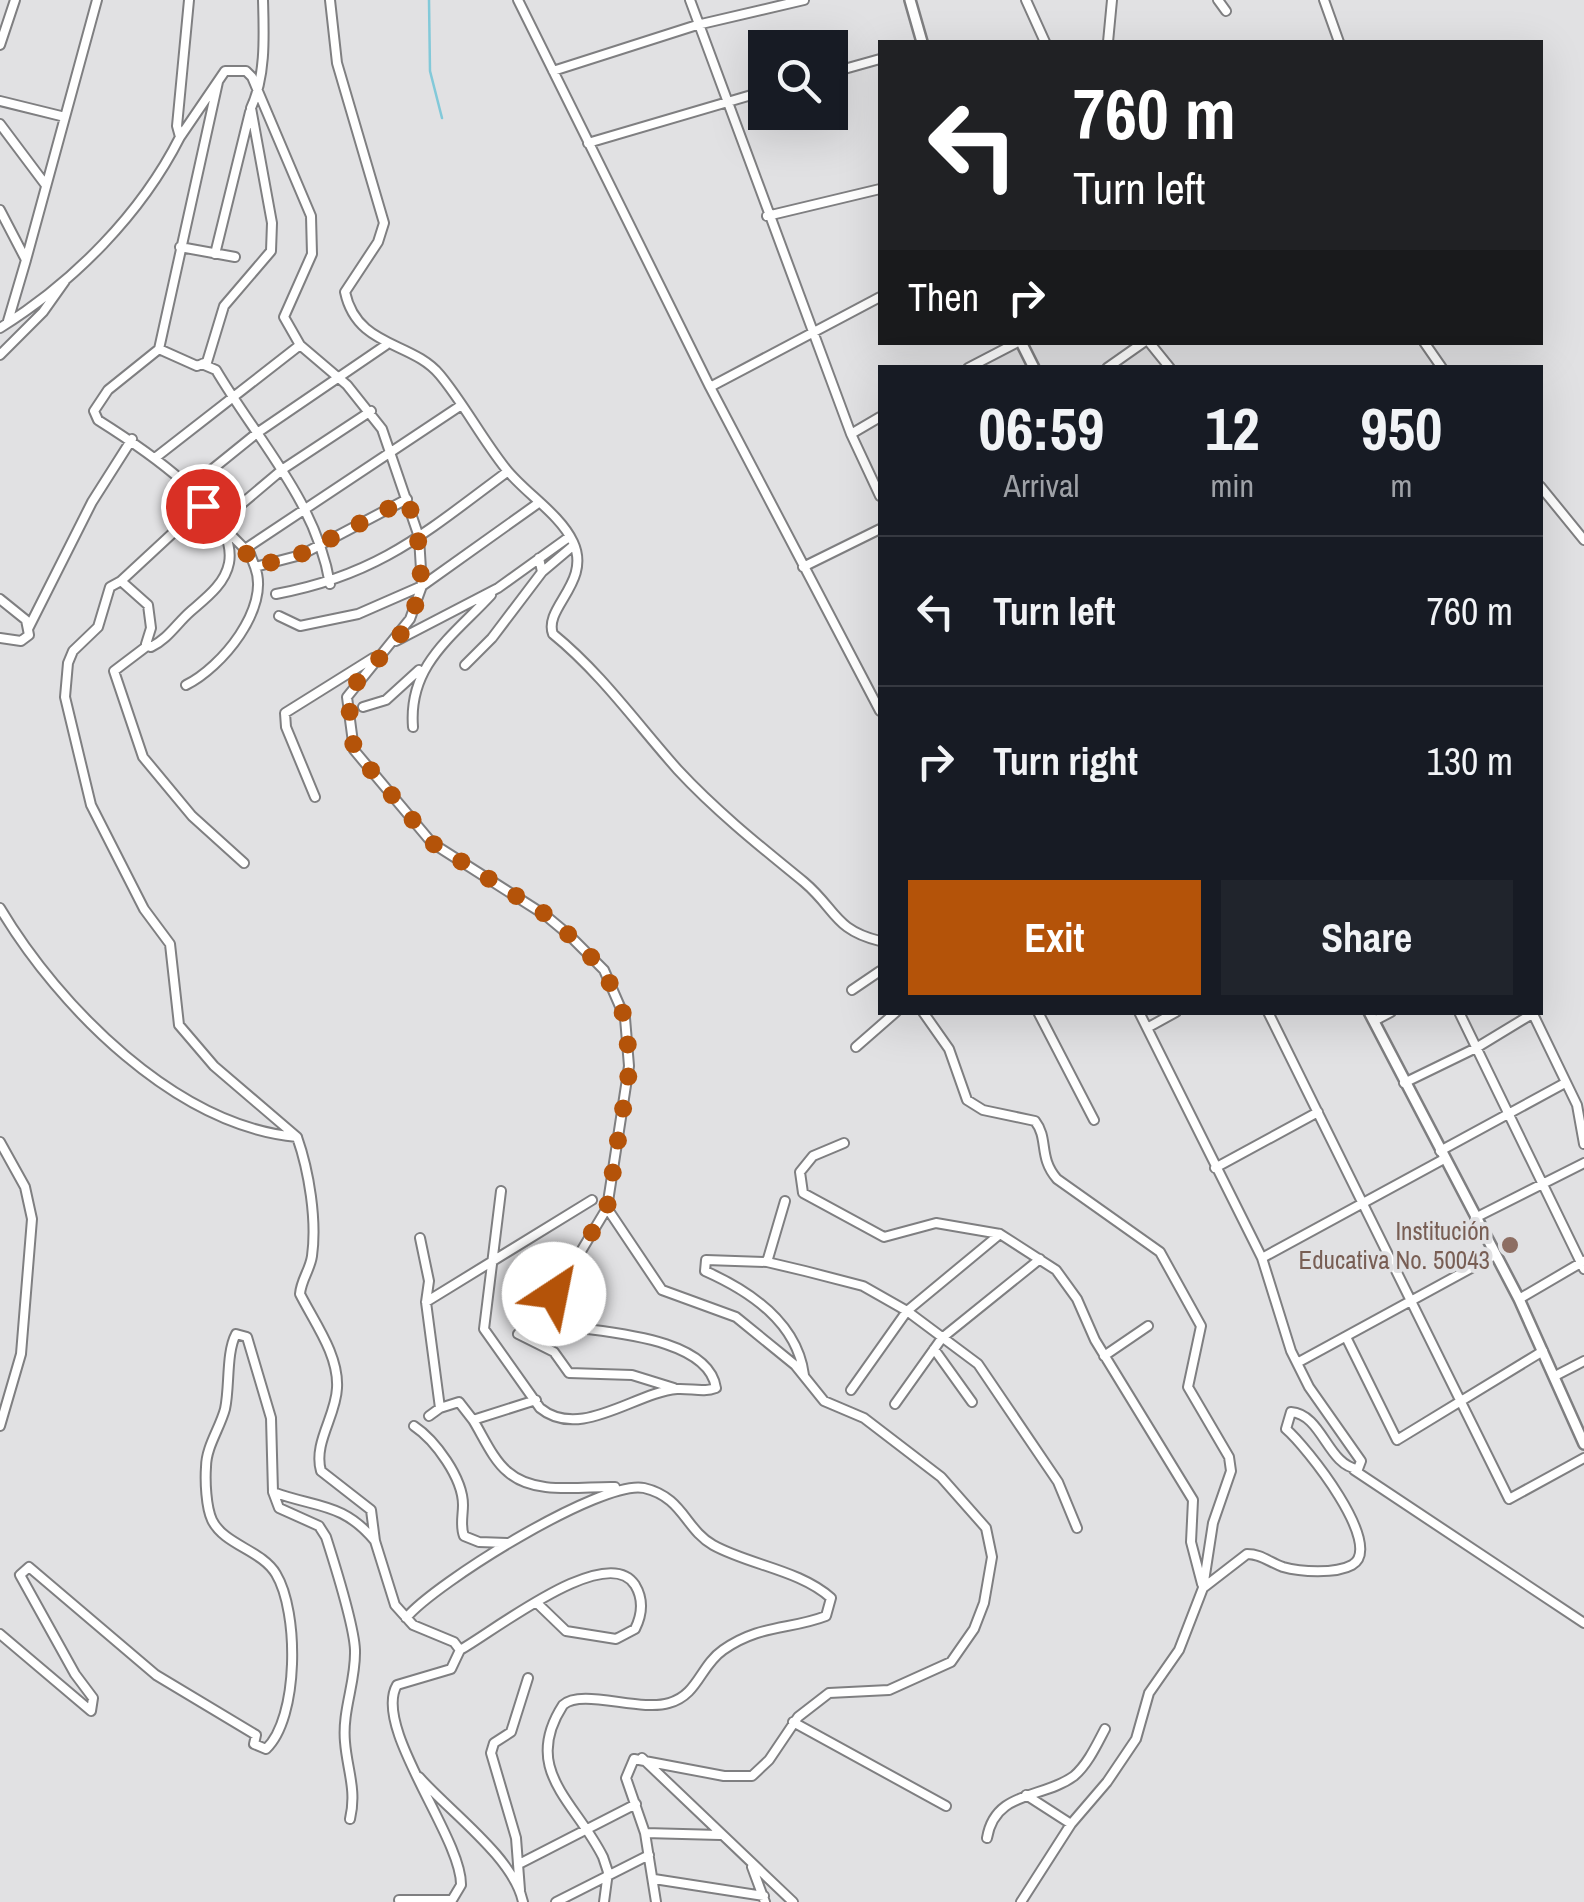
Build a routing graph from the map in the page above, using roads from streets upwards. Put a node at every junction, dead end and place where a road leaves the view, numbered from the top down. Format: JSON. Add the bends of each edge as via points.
{"nodes":[{"id":1,"x":15,"y":0,"type":"edge"},
{"id":2,"x":96,"y":0,"type":"edge"},
{"id":3,"x":189,"y":0,"type":"edge"},
{"id":4,"x":262,"y":0,"type":"edge"},
{"id":5,"x":330,"y":0,"type":"edge"},
{"id":6,"x":518,"y":0,"type":"edge"},
{"id":7,"x":690,"y":0,"type":"edge"},
{"id":8,"x":804,"y":0,"type":"edge"},
{"id":9,"x":910,"y":0,"type":"edge"},
{"id":10,"x":1026,"y":0,"type":"edge"},
{"id":11,"x":1112,"y":0,"type":"edge"},
{"id":12,"x":1218,"y":0,"type":"edge"},
{"id":13,"x":1324,"y":0,"type":"edge"},
{"id":14,"x":1226,"y":10,"type":"dead end"},
{"id":15,"x":697,"y":25,"type":"junction"},
{"id":16,"x":921,"y":40,"type":"edge"},
{"id":17,"x":1044,"y":40,"type":"edge"},
{"id":18,"x":1108,"y":40,"type":"edge"},
{"id":19,"x":1338,"y":40,"type":"edge"},
{"id":20,"x":0,"y":45,"type":"edge"},
{"id":21,"x":878,"y":59,"type":"edge"},
{"id":22,"x":848,"y":68,"type":"edge"},
{"id":23,"x":553,"y":72,"type":"junction"},
{"id":24,"x":220,"y":77,"type":"junction"},
{"id":25,"x":257,"y":94,"type":"junction"},
{"id":26,"x":748,"y":96,"type":"edge"},
{"id":27,"x":0,"y":100,"type":"edge"},
{"id":28,"x":728,"y":102,"type":"junction"},
{"id":29,"x":251,"y":108,"type":"junction"},
{"id":30,"x":65,"y":117,"type":"junction"},
{"id":31,"x":0,"y":124,"type":"edge"},
{"id":32,"x":180,"y":137,"type":"junction"},
{"id":33,"x":588,"y":143,"type":"junction"},
{"id":34,"x":45,"y":184,"type":"junction"},
{"id":35,"x":878,"y":189,"type":"edge"},
{"id":36,"x":0,"y":210,"type":"edge"},
{"id":37,"x":768,"y":216,"type":"junction"},
{"id":38,"x":180,"y":247,"type":"junction"},
{"id":39,"x":215,"y":254,"type":"junction"},
{"id":40,"x":235,"y":257,"type":"dead end"},
{"id":41,"x":26,"y":260,"type":"junction"},
{"id":42,"x":67,"y":277,"type":"junction"},
{"id":43,"x":878,"y":298,"type":"edge"},
{"id":44,"x":3,"y":326,"type":"edge"},
{"id":45,"x":813,"y":334,"type":"junction"},
{"id":46,"x":300,"y":345,"type":"junction"},
{"id":47,"x":386,"y":345,"type":"junction"},
{"id":48,"x":1013,"y":345,"type":"edge"},
{"id":49,"x":1142,"y":345,"type":"edge"},
{"id":50,"x":1149,"y":345,"type":"edge"},
{"id":51,"x":159,"y":348,"type":"junction"},
{"id":52,"x":0,"y":355,"type":"edge"},
{"id":53,"x":202,"y":364,"type":"junction"},
{"id":54,"x":974,"y":365,"type":"edge"},
{"id":55,"x":1112,"y":365,"type":"edge"},
{"id":56,"x":1167,"y":365,"type":"edge"},
{"id":57,"x":336,"y":377,"type":"junction"},
{"id":58,"x":710,"y":387,"type":"junction"},
{"id":59,"x":232,"y":396,"type":"junction"},
{"id":60,"x":460,"y":406,"type":"junction"},
{"id":61,"x":371,"y":411,"type":"junction"},
{"id":62,"x":878,"y":418,"type":"edge"},
{"id":63,"x":257,"y":433,"type":"junction"},
{"id":64,"x":851,"y":434,"type":"junction"},
{"id":65,"x":132,"y":439,"type":"junction"},
{"id":66,"x":390,"y":452,"type":"junction"},
{"id":67,"x":155,"y":458,"type":"junction"},
{"id":68,"x":283,"y":469,"type":"junction"},
{"id":69,"x":508,"y":472,"type":"junction"},
{"id":70,"x":189,"y":488,"type":"junction"},
{"id":71,"x":1543,"y":490,"type":"edge"},
{"id":72,"x":878,"y":492,"type":"edge"},
{"id":73,"x":407,"y":499,"type":"junction"},
{"id":74,"x":537,"y":504,"type":"junction"},
{"id":75,"x":203,"y":506,"type":"junction"},
{"id":76,"x":306,"y":511,"type":"junction"},
{"id":77,"x":219,"y":523,"type":"junction"},
{"id":78,"x":878,"y":530,"type":"edge"},
{"id":79,"x":420,"y":537,"type":"junction"},
{"id":80,"x":1584,"y":540,"type":"edge"},
{"id":81,"x":572,"y":541,"type":"junction"},
{"id":82,"x":323,"y":543,"type":"junction"},
{"id":83,"x":245,"y":549,"type":"junction"},
{"id":84,"x":539,"y":558,"type":"junction"},
{"id":85,"x":255,"y":567,"type":"junction"},
{"id":86,"x":803,"y":567,"type":"junction"},
{"id":87,"x":542,"y":572,"type":"junction"},
{"id":88,"x":122,"y":581,"type":"junction"},
{"id":89,"x":330,"y":584,"type":"junction"},
{"id":90,"x":422,"y":586,"type":"junction"},
{"id":91,"x":498,"y":588,"type":"junction"},
{"id":92,"x":276,"y":594,"type":"dead end"},
{"id":93,"x":0,"y":599,"type":"edge"},
{"id":94,"x":279,"y":616,"type":"dead end"},
{"id":95,"x":28,"y":629,"type":"junction"},
{"id":96,"x":0,"y":638,"type":"edge"},
{"id":97,"x":396,"y":641,"type":"junction"},
{"id":98,"x":147,"y":646,"type":"junction"},
{"id":99,"x":378,"y":656,"type":"junction"},
{"id":100,"x":466,"y":664,"type":"dead end"},
{"id":101,"x":423,"y":667,"type":"junction"},
{"id":102,"x":186,"y":684,"type":"dead end"},
{"id":103,"x":363,"y":707,"type":"dead end"},
{"id":104,"x":878,"y":707,"type":"edge"},
{"id":105,"x":413,"y":727,"type":"dead end"},
{"id":106,"x":316,"y":798,"type":"dead end"},
{"id":107,"x":244,"y":864,"type":"dead end"},
{"id":108,"x":0,"y":908,"type":"edge"},
{"id":109,"x":878,"y":940,"type":"edge"},
{"id":110,"x":878,"y":973,"type":"edge"},
{"id":111,"x":852,"y":990,"type":"dead end"},
{"id":112,"x":892,"y":1015,"type":"edge"},
{"id":113,"x":925,"y":1015,"type":"edge"},
{"id":114,"x":1040,"y":1015,"type":"edge"},
{"id":115,"x":1141,"y":1015,"type":"edge"},
{"id":116,"x":1171,"y":1015,"type":"edge"},
{"id":117,"x":1270,"y":1015,"type":"edge"},
{"id":118,"x":1460,"y":1015,"type":"edge"},
{"id":119,"x":1529,"y":1015,"type":"edge"},
{"id":120,"x":1533,"y":1015,"type":"edge"},
{"id":121,"x":1371,"y":1017,"type":"edge"},
{"id":122,"x":1147,"y":1028,"type":"junction"},
{"id":123,"x":856,"y":1046,"type":"dead end"},
{"id":124,"x":1476,"y":1048,"type":"junction"},
{"id":125,"x":1404,"y":1083,"type":"junction"},
{"id":126,"x":1565,"y":1083,"type":"junction"},
{"id":127,"x":1318,"y":1112,"type":"junction"},
{"id":128,"x":1510,"y":1115,"type":"junction"},
{"id":129,"x":1094,"y":1120,"type":"dead end"},
{"id":130,"x":297,"y":1137,"type":"junction"},
{"id":131,"x":0,"y":1142,"type":"edge"},
{"id":132,"x":844,"y":1144,"type":"dead end"},
{"id":133,"x":1584,"y":1144,"type":"edge"},
{"id":134,"x":1441,"y":1155,"type":"junction"},
{"id":135,"x":1584,"y":1163,"type":"edge"},
{"id":136,"x":1214,"y":1168,"type":"junction"},
{"id":137,"x":1544,"y":1182,"type":"junction"},
{"id":138,"x":501,"y":1192,"type":"dead end"},
{"id":139,"x":592,"y":1200,"type":"dead end"},
{"id":140,"x":1362,"y":1201,"type":"junction"},
{"id":141,"x":785,"y":1202,"type":"dead end"},
{"id":142,"x":607,"y":1208,"type":"junction"},
{"id":143,"x":1475,"y":1218,"type":"junction"},
{"id":144,"x":1000,"y":1234,"type":"junction"},
{"id":145,"x":420,"y":1238,"type":"dead end"},
{"id":146,"x":1495,"y":1255,"type":"junction"},
{"id":147,"x":1262,"y":1258,"type":"junction"},
{"id":148,"x":1040,"y":1259,"type":"junction"},
{"id":149,"x":495,"y":1260,"type":"junction"},
{"id":150,"x":767,"y":1262,"type":"junction"},
{"id":151,"x":1583,"y":1264,"type":"edge"},
{"id":152,"x":1519,"y":1300,"type":"junction"},
{"id":153,"x":426,"y":1302,"type":"junction"},
{"id":154,"x":1410,"y":1304,"type":"junction"},
{"id":155,"x":907,"y":1311,"type":"junction"},
{"id":156,"x":1148,"y":1326,"type":"dead end"},
{"id":157,"x":518,"y":1334,"type":"dead end"},
{"id":158,"x":942,"y":1338,"type":"junction"},
{"id":159,"x":1346,"y":1338,"type":"junction"},
{"id":160,"x":934,"y":1348,"type":"junction"},
{"id":161,"x":1543,"y":1351,"type":"junction"},
{"id":162,"x":1104,"y":1356,"type":"junction"},
{"id":163,"x":1584,"y":1361,"type":"edge"},
{"id":164,"x":1298,"y":1363,"type":"junction"},
{"id":165,"x":804,"y":1375,"type":"junction"},
{"id":166,"x":1555,"y":1376,"type":"junction"},
{"id":167,"x":674,"y":1388,"type":"junction"},
{"id":168,"x":851,"y":1390,"type":"dead end"},
{"id":169,"x":1462,"y":1398,"type":"junction"},
{"id":170,"x":536,"y":1400,"type":"junction"},
{"id":171,"x":972,"y":1402,"type":"dead end"},
{"id":172,"x":896,"y":1404,"type":"dead end"},
{"id":173,"x":440,"y":1408,"type":"junction"},
{"id":174,"x":429,"y":1416,"type":"dead end"},
{"id":175,"x":473,"y":1420,"type":"junction"},
{"id":176,"x":0,"y":1426,"type":"edge"},
{"id":177,"x":414,"y":1426,"type":"dead end"},
{"id":178,"x":1584,"y":1444,"type":"edge"},
{"id":179,"x":1584,"y":1458,"type":"edge"},
{"id":180,"x":1354,"y":1470,"type":"junction"},
{"id":181,"x":625,"y":1487,"type":"junction"},
{"id":182,"x":273,"y":1492,"type":"junction"},
{"id":183,"x":1077,"y":1528,"type":"dead end"},
{"id":184,"x":375,"y":1541,"type":"junction"},
{"id":185,"x":507,"y":1543,"type":"junction"},
{"id":186,"x":1203,"y":1588,"type":"junction"},
{"id":187,"x":537,"y":1603,"type":"junction"},
{"id":188,"x":406,"y":1618,"type":"junction"},
{"id":189,"x":1584,"y":1622,"type":"edge"},
{"id":190,"x":0,"y":1634,"type":"edge"},
{"id":191,"x":460,"y":1650,"type":"junction"},
{"id":192,"x":528,"y":1678,"type":"dead end"},
{"id":193,"x":793,"y":1722,"type":"junction"},
{"id":194,"x":1106,"y":1728,"type":"dead end"},
{"id":195,"x":642,"y":1758,"type":"junction"},
{"id":196,"x":413,"y":1770,"type":"junction"},
{"id":197,"x":1026,"y":1795,"type":"junction"},
{"id":198,"x":636,"y":1804,"type":"junction"},
{"id":199,"x":946,"y":1806,"type":"dead end"},
{"id":200,"x":350,"y":1818,"type":"dead end"},
{"id":201,"x":1070,"y":1824,"type":"junction"},
{"id":202,"x":588,"y":1828,"type":"junction"},
{"id":203,"x":645,"y":1833,"type":"junction"},
{"id":204,"x":721,"y":1835,"type":"junction"},
{"id":205,"x":987,"y":1838,"type":"dead end"},
{"id":206,"x":649,"y":1854,"type":"junction"},
{"id":207,"x":750,"y":1863,"type":"junction"},
{"id":208,"x":521,"y":1864,"type":"junction"},
{"id":209,"x":608,"y":1872,"type":"junction"},
{"id":210,"x":654,"y":1879,"type":"junction"},
{"id":211,"x":520,"y":1890,"type":"junction"},
{"id":212,"x":764,"y":1899,"type":"edge"},
{"id":213,"x":399,"y":1900,"type":"edge"},
{"id":214,"x":523,"y":1902,"type":"edge"},
{"id":215,"x":556,"y":1902,"type":"edge"},
{"id":216,"x":604,"y":1902,"type":"edge"},
{"id":217,"x":656,"y":1902,"type":"edge"},
{"id":218,"x":793,"y":1902,"type":"edge"},
{"id":219,"x":1021,"y":1902,"type":"edge"}],
"edges":[{"from":1,"to":20,"type":"street"},
{"from":2,"to":30,"type":"street"},
{"from":3,"to":32,"type":"street"},
{"from":4,"to":25,"type":"street"},
{"from":5,"to":47,"type":"street","via":[[336,63],[384,223],[345,292],[358,319]]},
{"from":6,"to":23,"type":"street"},
{"from":7,"to":15,"type":"street"},
{"from":8,"to":15,"type":"street"},
{"from":9,"to":16,"type":"street"},
{"from":10,"to":17,"type":"street"},
{"from":11,"to":18,"type":"street"},
{"from":12,"to":14,"type":"street"},
{"from":13,"to":19,"type":"street"},
{"from":15,"to":23,"type":"street"},
{"from":15,"to":28,"type":"street"},
{"from":21,"to":22,"type":"street"},
{"from":23,"to":33,"type":"street"},
{"from":24,"to":25,"type":"street","via":[[225,70],[246,71]]},
{"from":24,"to":32,"type":"street"},
{"from":24,"to":38,"type":"street"},
{"from":25,"to":29,"type":"street"},
{"from":25,"to":46,"type":"street","via":[[310,216],[312,254],[284,308]]},
{"from":26,"to":28,"type":"street"},
{"from":27,"to":30,"type":"street"},
{"from":28,"to":33,"type":"street"},
{"from":28,"to":37,"type":"street"},
{"from":29,"to":39,"type":"street"},
{"from":29,"to":53,"type":"street","via":[[272,251],[224,306]]},
{"from":30,"to":34,"type":"street"},
{"from":31,"to":34,"type":"street"},
{"from":32,"to":42,"type":"street","via":[[134,210]]},
{"from":33,"to":58,"type":"street"},
{"from":34,"to":41,"type":"street"},
{"from":35,"to":37,"type":"street"},
{"from":36,"to":41,"type":"street"},
{"from":37,"to":45,"type":"street"},
{"from":38,"to":39,"type":"street"},
{"from":38,"to":51,"type":"street"},
{"from":39,"to":40,"type":"street"},
{"from":41,"to":44,"type":"street"},
{"from":42,"to":44,"type":"street"},
{"from":42,"to":52,"type":"street"},
{"from":43,"to":45,"type":"street"},
{"from":45,"to":58,"type":"street"},
{"from":45,"to":64,"type":"street"},
{"from":46,"to":57,"type":"street"},
{"from":46,"to":59,"type":"street"},
{"from":47,"to":57,"type":"street"},
{"from":47,"to":60,"type":"street","via":[[438,372]]},
{"from":48,"to":54,"type":"street"},
{"from":49,"to":55,"type":"street"},
{"from":50,"to":56,"type":"street"},
{"from":51,"to":53,"type":"street"},
{"from":51,"to":65,"type":"street","via":[[108,390],[94,411]]},
{"from":53,"to":59,"type":"street","via":[[216,370]]},
{"from":57,"to":61,"type":"street"},
{"from":57,"to":63,"type":"street"},
{"from":58,"to":86,"type":"street"},
{"from":59,"to":63,"type":"street"},
{"from":59,"to":67,"type":"street"},
{"from":60,"to":66,"type":"street"},
{"from":60,"to":69,"type":"street"},
{"from":61,"to":66,"type":"street"},
{"from":61,"to":68,"type":"street"},
{"from":62,"to":64,"type":"street"},
{"from":63,"to":68,"type":"street"},
{"from":63,"to":70,"type":"street"},
{"from":64,"to":72,"type":"street"},
{"from":65,"to":67,"type":"street"},
{"from":65,"to":95,"type":"street"},
{"from":66,"to":73,"type":"street"},
{"from":66,"to":76,"type":"street"},
{"from":67,"to":70,"type":"street"},
{"from":68,"to":76,"type":"street"},
{"from":68,"to":77,"type":"street"},
{"from":69,"to":74,"type":"street"},
{"from":69,"to":79,"type":"street"},
{"from":70,"to":75,"type":"street"},
{"from":71,"to":80,"type":"street"},
{"from":73,"to":79,"type":"street"},
{"from":73,"to":82,"type":"street"},
{"from":74,"to":81,"type":"street"},
{"from":74,"to":90,"type":"street"},
{"from":75,"to":77,"type":"street"},
{"from":75,"to":88,"type":"street"},
{"from":76,"to":82,"type":"street"},
{"from":76,"to":83,"type":"street"},
{"from":77,"to":83,"type":"street"},
{"from":77,"to":98,"type":"street","via":[[230,547],[225,576],[165,638]]},
{"from":78,"to":86,"type":"street"},
{"from":79,"to":89,"type":"street"},
{"from":79,"to":90,"type":"street"},
{"from":81,"to":84,"type":"street"},
{"from":81,"to":87,"type":"street"},
{"from":81,"to":109,"type":"street","via":[[576,575],[553,617],[553,634],[678,770],[818,895],[834,920]]},
{"from":82,"to":85,"type":"street"},
{"from":82,"to":89,"type":"street"},
{"from":83,"to":85,"type":"street"},
{"from":84,"to":87,"type":"street"},
{"from":84,"to":91,"type":"street"},
{"from":85,"to":102,"type":"street","via":[[260,595],[254,610],[225,656]]},
{"from":86,"to":104,"type":"street"},
{"from":87,"to":100,"type":"street"},
{"from":88,"to":98,"type":"street","via":[[148,605]]},
{"from":88,"to":130,"type":"street","via":[[106,592],[98,628],[68,663],[65,697],[91,804],[144,909],[170,944],[180,1025],[214,1066]]},
{"from":89,"to":92,"type":"street"},
{"from":90,"to":94,"type":"street","via":[[358,614],[300,626]]},
{"from":90,"to":97,"type":"street"},
{"from":91,"to":97,"type":"street"},
{"from":91,"to":101,"type":"street"},
{"from":93,"to":95,"type":"street"},
{"from":95,"to":96,"type":"street","via":[[28,639]]},
{"from":97,"to":99,"type":"street"},
{"from":98,"to":107,"type":"street","via":[[114,670],[143,757]]},
{"from":99,"to":106,"type":"street","via":[[286,712]]},
{"from":99,"to":142,"type":"street","via":[[348,697],[360,760],[432,843],[545,914],[611,981],[629,1034],[630,1066]]},
{"from":101,"to":103,"type":"street","via":[[386,700]]},
{"from":101,"to":105,"type":"street","via":[[414,688]]},
{"from":108,"to":130,"type":"street","via":[[57,989],[142,1069],[196,1105]]},
{"from":110,"to":111,"type":"street"},
{"from":112,"to":123,"type":"street"},
{"from":113,"to":186,"type":"street","via":[[949,1049],[966,1100],[1035,1122],[1050,1170],[1160,1252],[1194,1311],[1202,1334],[1188,1386],[1232,1471]]},
{"from":114,"to":129,"type":"street"},
{"from":115,"to":122,"type":"street"},
{"from":116,"to":122,"type":"street"},
{"from":117,"to":127,"type":"street"},
{"from":118,"to":124,"type":"street"},
{"from":119,"to":124,"type":"street"},
{"from":120,"to":126,"type":"street"},
{"from":121,"to":125,"type":"street"},
{"from":122,"to":136,"type":"street"},
{"from":124,"to":125,"type":"street"},
{"from":124,"to":128,"type":"street"},
{"from":125,"to":134,"type":"street"},
{"from":126,"to":128,"type":"street"},
{"from":126,"to":133,"type":"street"},
{"from":127,"to":136,"type":"street"},
{"from":127,"to":140,"type":"street"},
{"from":128,"to":134,"type":"street"},
{"from":128,"to":137,"type":"street"},
{"from":130,"to":184,"type":"street","via":[[313,1237],[300,1294],[327,1346],[338,1386],[319,1463],[372,1510]]},
{"from":131,"to":176,"type":"street","via":[[30,1200],[32,1238],[21,1354]]},
{"from":132,"to":144,"type":"street","via":[[813,1156],[800,1172],[803,1193],[817,1204],[884,1238],[936,1223]]},
{"from":134,"to":140,"type":"street"},
{"from":134,"to":143,"type":"street"},
{"from":135,"to":137,"type":"street"},
{"from":136,"to":147,"type":"street"},
{"from":137,"to":143,"type":"street"},
{"from":137,"to":151,"type":"street"},
{"from":138,"to":149,"type":"street"},
{"from":139,"to":149,"type":"street"},
{"from":140,"to":147,"type":"street"},
{"from":140,"to":154,"type":"street"},
{"from":141,"to":150,"type":"street"},
{"from":142,"to":165,"type":"street","via":[[654,1284],[736,1317]]},
{"from":142,"to":167,"type":"street","via":[[553,1298],[579,1328],[667,1344],[717,1383],[712,1391]]},
{"from":143,"to":146,"type":"street"},
{"from":144,"to":148,"type":"street"},
{"from":144,"to":155,"type":"street"},
{"from":145,"to":153,"type":"street"},
{"from":146,"to":152,"type":"street"},
{"from":146,"to":154,"type":"street"},
{"from":147,"to":164,"type":"street"},
{"from":148,"to":158,"type":"street"},
{"from":148,"to":162,"type":"street","via":[[1069,1286]]},
{"from":149,"to":153,"type":"street"},
{"from":149,"to":170,"type":"street","via":[[484,1329]]},
{"from":150,"to":155,"type":"street","via":[[863,1286]]},
{"from":150,"to":165,"type":"street","via":[[714,1258],[703,1267],[746,1290],[768,1311],[798,1349]]},
{"from":151,"to":152,"type":"street"},
{"from":152,"to":161,"type":"street"},
{"from":153,"to":173,"type":"street"},
{"from":154,"to":159,"type":"street"},
{"from":154,"to":169,"type":"street"},
{"from":155,"to":158,"type":"street"},
{"from":155,"to":168,"type":"street"},
{"from":156,"to":162,"type":"street"},
{"from":157,"to":167,"type":"street","via":[[554,1352],[569,1373],[632,1375]]},
{"from":158,"to":160,"type":"street"},
{"from":158,"to":183,"type":"street","via":[[978,1364],[1058,1482]]},
{"from":159,"to":164,"type":"street"},
{"from":159,"to":169,"type":"street","via":[[1397,1440]]},
{"from":160,"to":171,"type":"street"},
{"from":160,"to":172,"type":"street"},
{"from":161,"to":166,"type":"street"},
{"from":161,"to":169,"type":"street"},
{"from":162,"to":186,"type":"street","via":[[1193,1500],[1191,1542]]},
{"from":163,"to":166,"type":"street"},
{"from":164,"to":180,"type":"street","via":[[1360,1457]]},
{"from":165,"to":193,"type":"street","via":[[824,1401],[864,1418],[941,1477],[986,1528],[992,1557],[974,1629],[951,1662],[889,1690],[829,1692]]},
{"from":166,"to":178,"type":"street"},
{"from":167,"to":170,"type":"street","via":[[578,1418],[549,1415]]},
{"from":169,"to":179,"type":"street","via":[[1510,1498]]},
{"from":170,"to":175,"type":"street"},
{"from":173,"to":174,"type":"street"},
{"from":173,"to":175,"type":"street","via":[[459,1402]]},
{"from":175,"to":181,"type":"street","via":[[501,1466],[520,1480],[573,1490]]},
{"from":177,"to":185,"type":"street","via":[[455,1478],[464,1536]]},
{"from":180,"to":186,"type":"street","via":[[1312,1423],[1291,1412],[1286,1428],[1350,1515],[1360,1537],[1359,1557],[1349,1566],[1300,1570],[1247,1554]]},
{"from":180,"to":189,"type":"street"},
{"from":181,"to":185,"type":"street"},
{"from":181,"to":202,"type":"street","via":[[661,1494],[713,1545],[827,1594],[832,1604],[826,1616],[774,1625],[723,1649],[691,1692],[669,1704],[581,1698],[563,1704],[545,1744],[548,1765]]},
{"from":182,"to":184,"type":"street","via":[[342,1511]]},
{"from":182,"to":190,"type":"street","via":[[270,1418],[247,1337],[236,1334],[224,1411],[206,1466],[210,1517],[276,1574],[288,1619],[292,1690],[277,1738],[266,1749],[254,1744],[256,1735],[156,1675],[29,1567],[20,1575],[94,1698],[91,1710]]},
{"from":182,"to":200,"type":"street","via":[[278,1508],[318,1526],[326,1537],[356,1646],[346,1712],[354,1783]]},
{"from":184,"to":188,"type":"street","via":[[395,1605]]},
{"from":185,"to":188,"type":"street"},
{"from":186,"to":201,"type":"street","via":[[1180,1650],[1149,1693],[1136,1738]]},
{"from":187,"to":187,"type":"street","via":[[579,1579],[613,1570],[634,1584],[642,1613],[634,1629],[608,1639],[566,1631]]},
{"from":187,"to":191,"type":"street"},
{"from":188,"to":191,"type":"street"},
{"from":191,"to":196,"type":"street","via":[[446,1673],[394,1689],[391,1700]]},
{"from":192,"to":208,"type":"street","via":[[511,1732],[491,1753]]},
{"from":193,"to":195,"type":"street","via":[[752,1776]]},
{"from":193,"to":199,"type":"street"},
{"from":194,"to":197,"type":"street","via":[[1072,1777]]},
{"from":195,"to":198,"type":"street","via":[[626,1778]]},
{"from":195,"to":204,"type":"street"},
{"from":196,"to":211,"type":"street"},
{"from":196,"to":213,"type":"street","via":[[456,1858],[461,1886],[452,1900]]},
{"from":197,"to":201,"type":"street"},
{"from":197,"to":205,"type":"street","via":[[995,1815]]},
{"from":198,"to":202,"type":"street"},
{"from":198,"to":203,"type":"street"},
{"from":201,"to":219,"type":"street"},
{"from":202,"to":208,"type":"street"},
{"from":202,"to":209,"type":"street"},
{"from":203,"to":204,"type":"street"},
{"from":203,"to":206,"type":"street"},
{"from":204,"to":207,"type":"street"},
{"from":206,"to":209,"type":"street"},
{"from":206,"to":210,"type":"street"},
{"from":207,"to":212,"type":"street"},
{"from":207,"to":218,"type":"street"},
{"from":208,"to":211,"type":"street"},
{"from":209,"to":215,"type":"street"},
{"from":209,"to":216,"type":"street"},
{"from":210,"to":212,"type":"street"},
{"from":210,"to":217,"type":"street"},
{"from":211,"to":214,"type":"street"}]}
